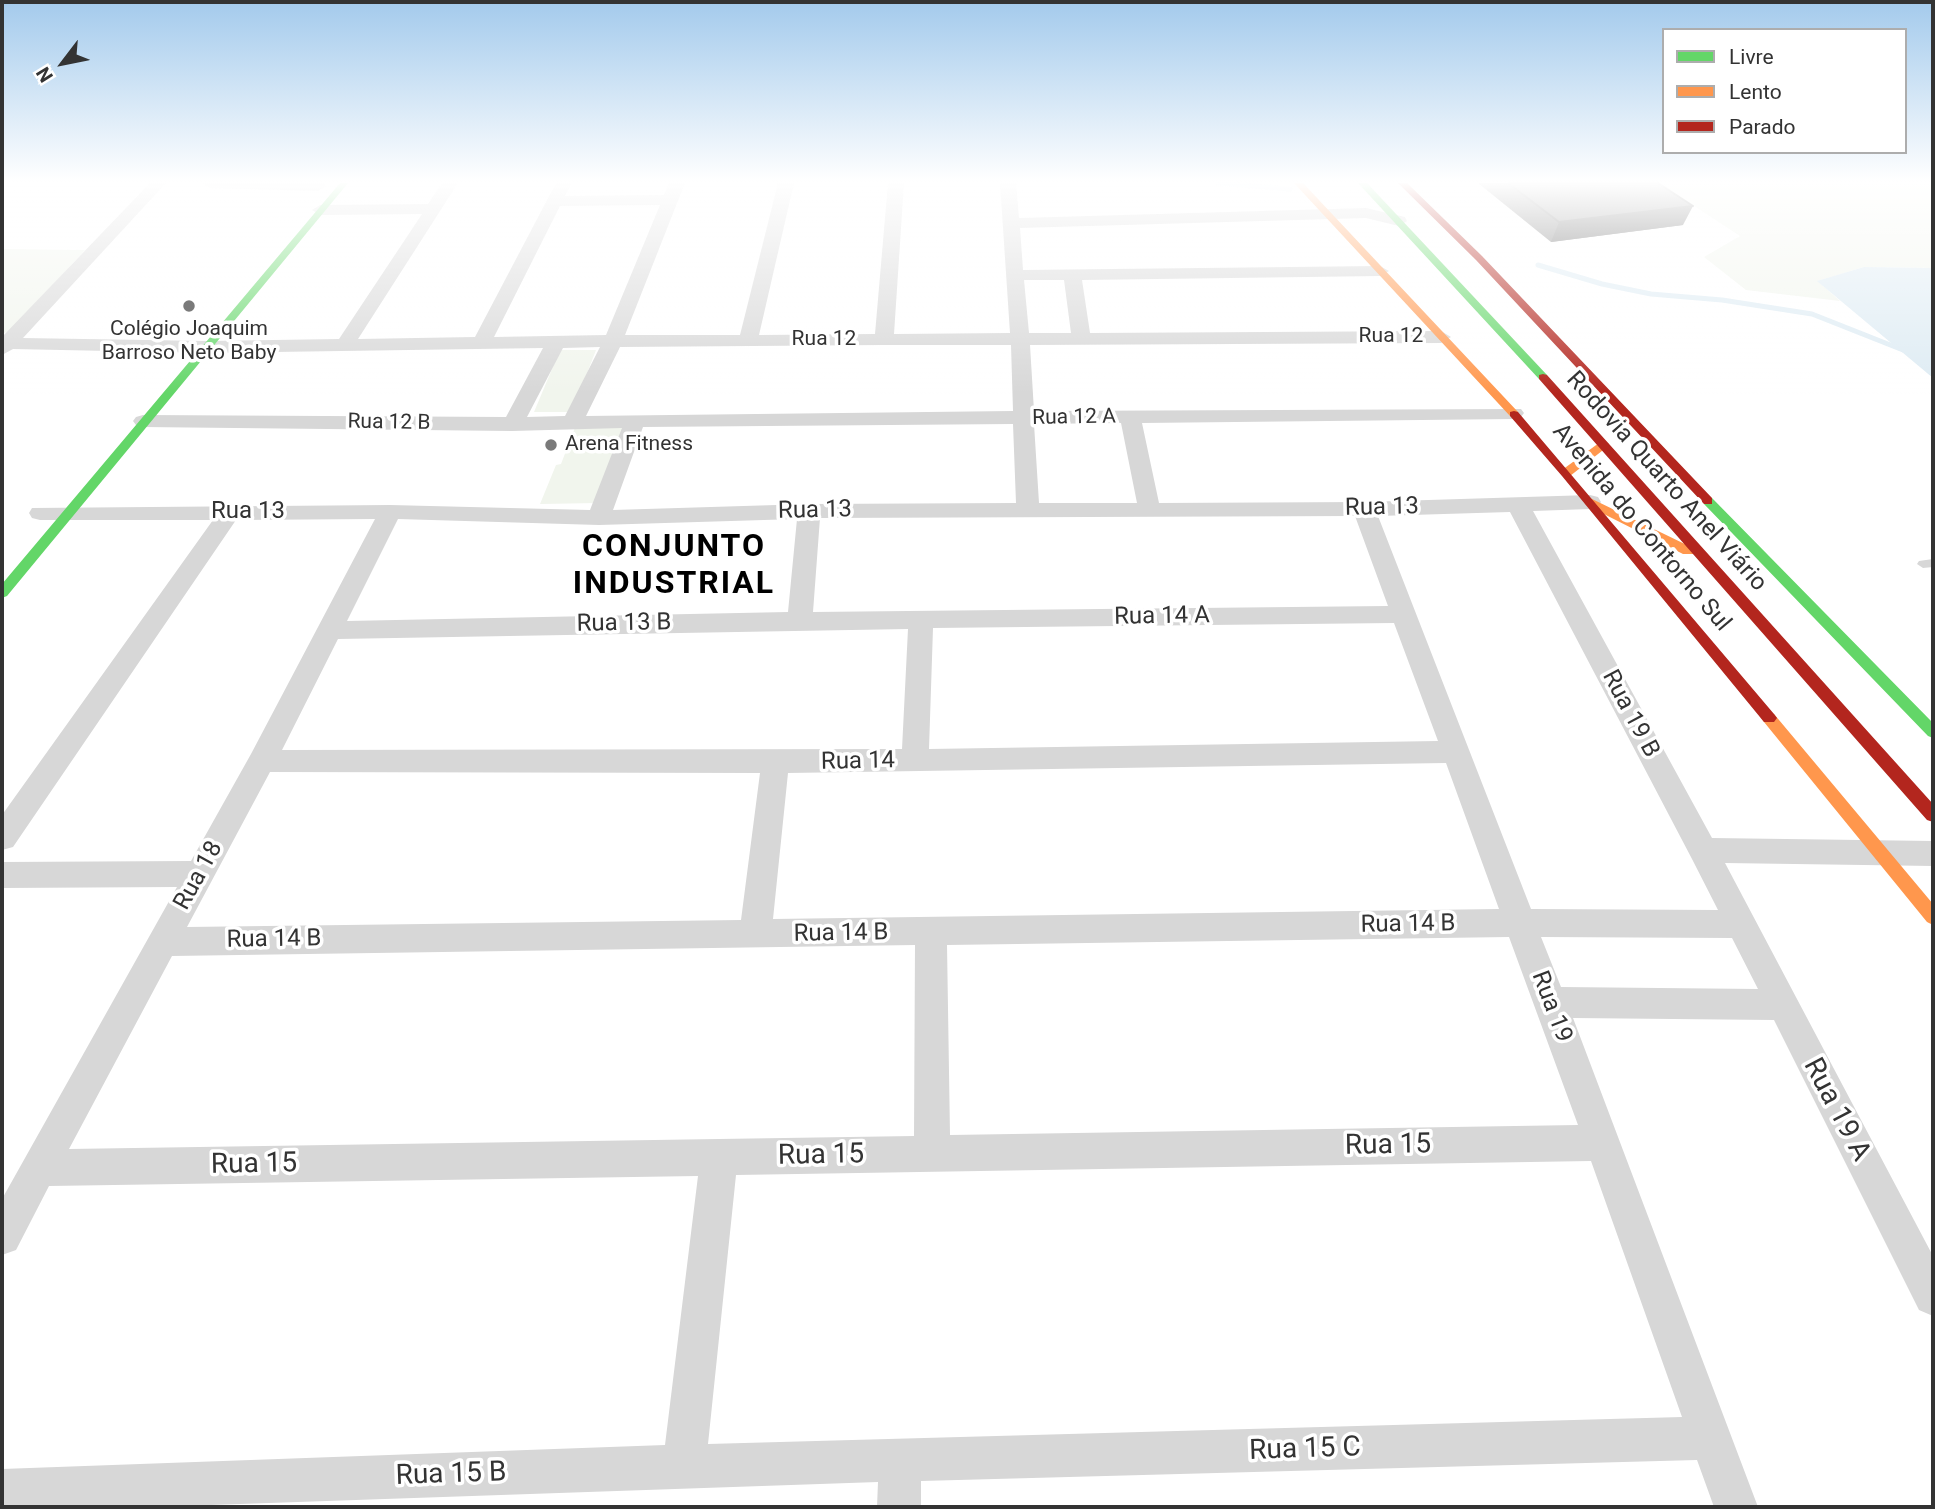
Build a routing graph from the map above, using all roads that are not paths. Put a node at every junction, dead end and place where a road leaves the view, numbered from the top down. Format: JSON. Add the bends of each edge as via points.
{"nodes":[{"id":1,"x":91,"y":253,"type":"edge"},
{"id":2,"x":284,"y":253,"type":"edge"},
{"id":3,"x":404,"y":253,"type":"edge"},
{"id":4,"x":527,"y":253,"type":"edge"},
{"id":5,"x":649,"y":253,"type":"edge"},
{"id":6,"x":769,"y":253,"type":"edge"},
{"id":7,"x":890,"y":253,"type":"edge"},
{"id":8,"x":1013,"y":253,"type":"edge"},
{"id":9,"x":1364,"y":253,"type":"edge"},
{"id":10,"x":1429,"y":253,"type":"edge"},
{"id":11,"x":1474,"y":253,"type":"edge"},
{"id":12,"x":1479,"y":258,"type":"junction"},
{"id":13,"x":1435,"y":260,"type":"junction"},
{"id":14,"x":1380,"y":271,"type":"junction"},
{"id":15,"x":1072,"y":274,"type":"junction"},
{"id":16,"x":1015,"y":275,"type":"junction"},
{"id":17,"x":203,"y":325,"type":"dead end"},
{"id":18,"x":1441,"y":337,"type":"junction"},
{"id":19,"x":748,"y":340,"type":"junction"},
{"id":20,"x":884,"y":340,"type":"junction"},
{"id":21,"x":1020,"y":340,"type":"junction"},
{"id":22,"x":1082,"y":340,"type":"junction"},
{"id":23,"x":613,"y":341,"type":"junction"},
{"id":24,"x":482,"y":342,"type":"junction"},
{"id":25,"x":556,"y":342,"type":"junction"},
{"id":26,"x":4,"y":345,"type":"edge"},
{"id":27,"x":345,"y":345,"type":"junction"},
{"id":28,"x":185,"y":346,"type":"junction"},
{"id":29,"x":207,"y":347,"type":"junction"},
{"id":30,"x":169,"y":365,"type":"dead end"},
{"id":31,"x":1547,"y":383,"type":"junction"},
{"id":32,"x":1514,"y":413,"type":"junction"},
{"id":33,"x":141,"y":415,"type":"junction"},
{"id":34,"x":1130,"y":417,"type":"junction"},
{"id":35,"x":1025,"y":418,"type":"junction"},
{"id":36,"x":635,"y":421,"type":"junction"},
{"id":37,"x":1632,"y":422,"type":"junction"},
{"id":38,"x":572,"y":423,"type":"junction"},
{"id":39,"x":512,"y":425,"type":"junction"},
{"id":40,"x":1603,"y":444,"type":"junction"},
{"id":41,"x":1566,"y":473,"type":"junction"},
{"id":42,"x":1590,"y":502,"type":"junction"},
{"id":43,"x":62,"y":503,"type":"junction"},
{"id":44,"x":1518,"y":505,"type":"junction"},
{"id":45,"x":1149,"y":508,"type":"junction"},
{"id":46,"x":1364,"y":509,"type":"junction"},
{"id":47,"x":1028,"y":510,"type":"junction"},
{"id":48,"x":809,"y":511,"type":"junction"},
{"id":49,"x":230,"y":512,"type":"junction"},
{"id":50,"x":390,"y":512,"type":"junction"},
{"id":51,"x":36,"y":517,"type":"dead end"},
{"id":52,"x":599,"y":518,"type":"junction"},
{"id":53,"x":1707,"y":560,"type":"junction"},
{"id":54,"x":2,"y":593,"type":"edge"},
{"id":55,"x":1404,"y":614,"type":"junction"},
{"id":56,"x":921,"y":620,"type":"junction"},
{"id":57,"x":800,"y":621,"type":"junction"},
{"id":58,"x":328,"y":630,"type":"junction"},
{"id":59,"x":1933,"y":732,"type":"edge"},
{"id":60,"x":1454,"y":752,"type":"junction"},
{"id":61,"x":262,"y":761,"type":"junction"},
{"id":62,"x":915,"y":761,"type":"junction"},
{"id":63,"x":775,"y":762,"type":"junction"},
{"id":64,"x":1933,"y":815,"type":"edge"},
{"id":65,"x":2,"y":838,"type":"edge"},
{"id":66,"x":1703,"y":849,"type":"junction"},
{"id":67,"x":1881,"y":851,"type":"junction"},
{"id":68,"x":1933,"y":853,"type":"edge"},
{"id":69,"x":200,"y":874,"type":"junction"},
{"id":70,"x":2,"y":875,"type":"edge"},
{"id":71,"x":1933,"y":917,"type":"edge"},
{"id":72,"x":1520,"y":923,"type":"junction"},
{"id":73,"x":1740,"y":924,"type":"junction"},
{"id":74,"x":931,"y":933,"type":"junction"},
{"id":75,"x":755,"y":935,"type":"junction"},
{"id":76,"x":162,"y":942,"type":"junction"},
{"id":77,"x":1549,"y":1002,"type":"junction"},
{"id":78,"x":1782,"y":1006,"type":"junction"},
{"id":79,"x":1604,"y":1143,"type":"junction"},
{"id":80,"x":932,"y":1153,"type":"junction"},
{"id":81,"x":719,"y":1158,"type":"junction"},
{"id":82,"x":38,"y":1168,"type":"junction"},
{"id":83,"x":2,"y":1236,"type":"edge"},
{"id":84,"x":1933,"y":1296,"type":"edge"},
{"id":85,"x":1710,"y":1438,"type":"junction"},
{"id":86,"x":900,"y":1461,"type":"junction"},
{"id":87,"x":684,"y":1466,"type":"junction"},
{"id":88,"x":2,"y":1491,"type":"edge"},
{"id":89,"x":899,"y":1507,"type":"edge"},
{"id":90,"x":1735,"y":1507,"type":"edge"}],
"edges":[{"from":1,"to":26,"type":"street"},
{"from":2,"to":29,"type":"main road"},
{"from":3,"to":27,"type":"street"},
{"from":4,"to":24,"type":"street"},
{"from":5,"to":23,"type":"street"},
{"from":6,"to":19,"type":"street"},
{"from":7,"to":20,"type":"street"},
{"from":8,"to":16,"type":"street"},
{"from":9,"to":14,"type":"main road","name":"Avenida do Contorno Sul"},
{"from":10,"to":13,"type":"main road","name":"Rodovia Quarto Anel Viário"},
{"from":11,"to":12,"type":"main road","name":"Rodovia Quarto Anel Viário"},
{"from":12,"to":13,"type":"main road","via":[[1462,264]]},
{"from":12,"to":37,"type":"main road","name":"Rodovia Quarto Anel Viário"},
{"from":13,"to":31,"type":"main road","name":"Rodovia Quarto Anel Viário"},
{"from":14,"to":15,"type":"street"},
{"from":14,"to":18,"type":"main road","name":"Avenida do Contorno Sul"},
{"from":15,"to":16,"type":"street"},
{"from":15,"to":22,"type":"street"},
{"from":16,"to":21,"type":"street"},
{"from":17,"to":28,"type":"main road"},
{"from":18,"to":22,"type":"street","name":"Rua 12"},
{"from":18,"to":32,"type":"main road","name":"Avenida do Contorno Sul"},
{"from":19,"to":20,"type":"street","name":"Rua 12"},
{"from":19,"to":23,"type":"street","name":"Rua 12"},
{"from":20,"to":21,"type":"street","name":"Rua 12"},
{"from":21,"to":22,"type":"street","name":"Rua 12"},
{"from":21,"to":35,"type":"street"},
{"from":23,"to":25,"type":"street","name":"Rua 12"},
{"from":23,"to":38,"type":"street"},
{"from":24,"to":25,"type":"street","name":"Rua 12"},
{"from":24,"to":27,"type":"street","name":"Rua 12"},
{"from":25,"to":39,"type":"street"},
{"from":26,"to":28,"type":"street","name":"Rua 12"},
{"from":27,"to":29,"type":"street","name":"Rua 12"},
{"from":28,"to":29,"type":"street","name":"Rua 12"},
{"from":28,"to":30,"type":"main road"},
{"from":29,"to":33,"type":"main road"},
{"from":31,"to":37,"type":"main road","via":[[1579,390]]},
{"from":31,"to":40,"type":"main road","name":"Rodovia Quarto Anel Viário"},
{"from":32,"to":34,"type":"street","name":"Rua 12 A"},
{"from":32,"to":41,"type":"main road","name":"Avenida do Contorno Sul"},
{"from":33,"to":39,"type":"street","name":"Rua 12 B"},
{"from":33,"to":43,"type":"main road"},
{"from":34,"to":35,"type":"street","name":"Rua 12 A"},
{"from":34,"to":45,"type":"street"},
{"from":35,"to":36,"type":"street","name":"Rua 12 A"},
{"from":35,"to":47,"type":"street"},
{"from":36,"to":38,"type":"street","name":"Rua 12 B"},
{"from":36,"to":52,"type":"street"},
{"from":37,"to":59,"type":"main road","name":"Rodovia Quarto Anel Viário"},
{"from":38,"to":39,"type":"street","name":"Rua 12 B"},
{"from":40,"to":41,"type":"main road"},
{"from":40,"to":53,"type":"main road","name":"Rodovia Quarto Anel Viário"},
{"from":41,"to":42,"type":"main road","name":"Avenida do Contorno Sul"},
{"from":42,"to":44,"type":"street","name":"Rua 13"},
{"from":42,"to":53,"type":"main road"},
{"from":42,"to":67,"type":"main road","name":"Avenida do Contorno Sul"},
{"from":43,"to":49,"type":"street","name":"Rua 13"},
{"from":43,"to":51,"type":"street","name":"Rua 13"},
{"from":43,"to":54,"type":"main road"},
{"from":44,"to":46,"type":"street","name":"Rua 13"},
{"from":44,"to":66,"type":"street","name":"Rua 19 B"},
{"from":45,"to":46,"type":"street","name":"Rua 13"},
{"from":45,"to":47,"type":"street","name":"Rua 13"},
{"from":46,"to":55,"type":"street","name":"Rua 19"},
{"from":47,"to":48,"type":"street","name":"Rua 13"},
{"from":48,"to":52,"type":"street","name":"Rua 13"},
{"from":48,"to":57,"type":"street"},
{"from":49,"to":50,"type":"street","name":"Rua 13"},
{"from":49,"to":65,"type":"street"},
{"from":50,"to":52,"type":"street","name":"Rua 13"},
{"from":50,"to":58,"type":"street","name":"Rua 18"},
{"from":53,"to":64,"type":"main road","name":"Rodovia Quarto Anel Viário"},
{"from":55,"to":56,"type":"street","name":"Rua 14 A"},
{"from":55,"to":60,"type":"street","name":"Rua 19"},
{"from":56,"to":57,"type":"street","name":"Rua 13 B"},
{"from":56,"to":62,"type":"street"},
{"from":57,"to":58,"type":"street","name":"Rua 13 B"},
{"from":58,"to":61,"type":"street","name":"Rua 18"},
{"from":60,"to":62,"type":"street","name":"Rua 14"},
{"from":60,"to":72,"type":"street","name":"Rua 19"},
{"from":61,"to":63,"type":"street","name":"Rua 14"},
{"from":61,"to":69,"type":"street","name":"Rua 18"},
{"from":62,"to":63,"type":"street","name":"Rua 14"},
{"from":63,"to":75,"type":"street"},
{"from":66,"to":67,"type":"street"},
{"from":66,"to":73,"type":"street","name":"Rua 19 B"},
{"from":67,"to":68,"type":"street"},
{"from":67,"to":71,"type":"main road","name":"Avenida do Contorno Sul"},
{"from":69,"to":70,"type":"street"},
{"from":69,"to":76,"type":"street","name":"Rua 18"},
{"from":72,"to":73,"type":"street","name":"Rua 14 B"},
{"from":72,"to":74,"type":"street","name":"Rua 14 B"},
{"from":72,"to":77,"type":"street","name":"Rua 19"},
{"from":73,"to":78,"type":"street","name":"Rua 19 A"},
{"from":74,"to":75,"type":"street","name":"Rua 14 B"},
{"from":74,"to":80,"type":"street"},
{"from":75,"to":76,"type":"street","name":"Rua 14 B"},
{"from":76,"to":82,"type":"street","name":"Rua 18"},
{"from":77,"to":78,"type":"street"},
{"from":77,"to":79,"type":"street","name":"Rua 19"},
{"from":78,"to":84,"type":"street","name":"Rua 19 A"},
{"from":79,"to":80,"type":"street","name":"Rua 15"},
{"from":79,"to":85,"type":"street","name":"Rua 19"},
{"from":80,"to":81,"type":"street","name":"Rua 15"},
{"from":81,"to":82,"type":"street","name":"Rua 15"},
{"from":81,"to":87,"type":"street"},
{"from":82,"to":83,"type":"street","name":"Rua 18"},
{"from":85,"to":86,"type":"street","name":"Rua 15 C"},
{"from":85,"to":90,"type":"street","name":"Rua 19"},
{"from":86,"to":87,"type":"street","name":"Rua 15 B"},
{"from":86,"to":89,"type":"street"},
{"from":87,"to":88,"type":"street","name":"Rua 15 B"}]}
